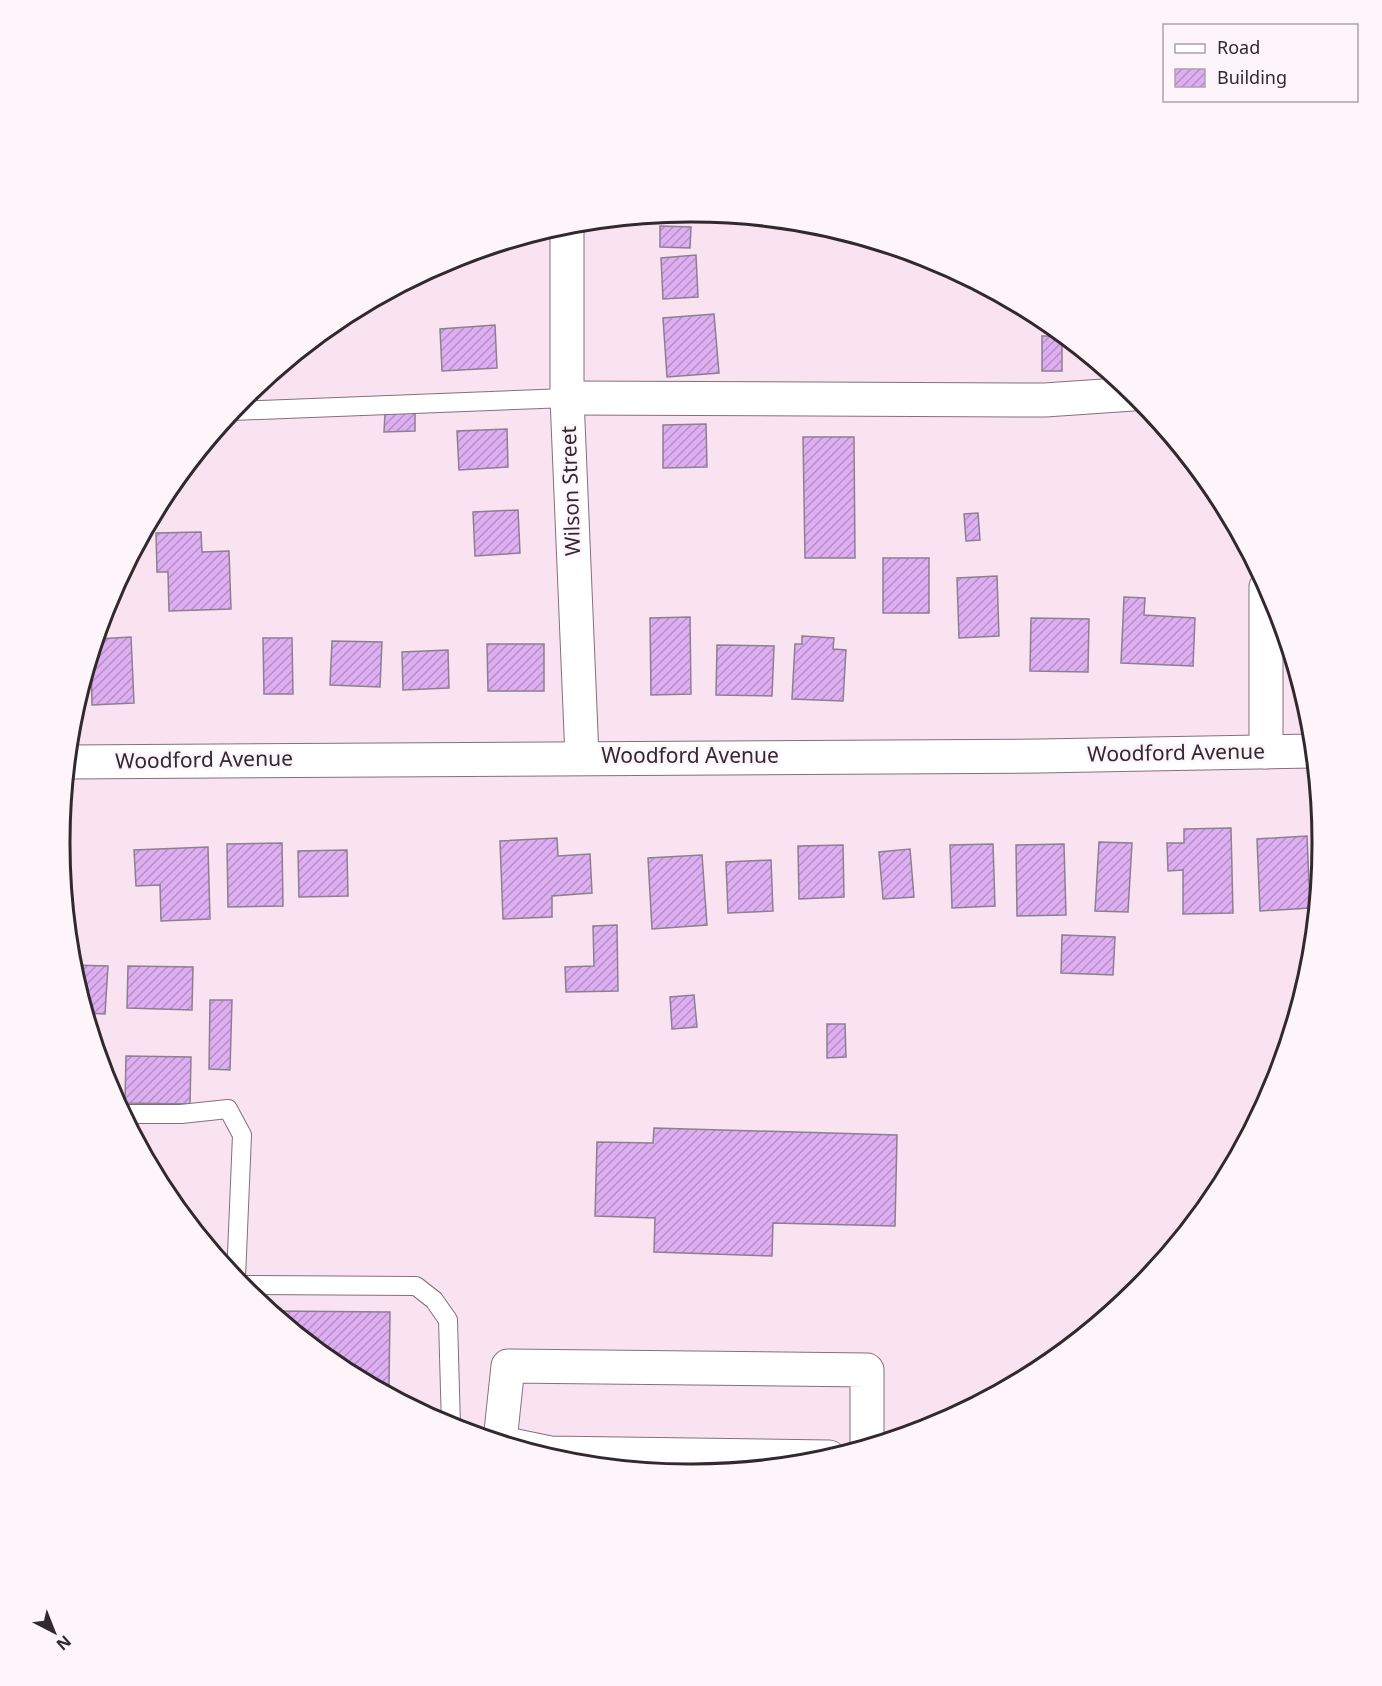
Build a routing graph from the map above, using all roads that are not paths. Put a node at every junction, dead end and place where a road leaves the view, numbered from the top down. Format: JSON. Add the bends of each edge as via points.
{"nodes":[{"id":1,"x":567,"y":235,"type":"edge"},
{"id":2,"x":1120,"y":395,"type":"edge"},
{"id":3,"x":567,"y":398,"type":"junction"},
{"id":4,"x":246,"y":410,"type":"edge"},
{"id":5,"x":1266,"y":611,"type":"edge"},
{"id":6,"x":1304,"y":751,"type":"edge"},
{"id":7,"x":1266,"y":752,"type":"junction"},
{"id":8,"x":582,"y":757,"type":"junction"},
{"id":9,"x":76,"y":762,"type":"edge"},
{"id":10,"x":133,"y":1114,"type":"edge"},
{"id":11,"x":237,"y":1265,"type":"edge"},
{"id":12,"x":255,"y":1285,"type":"edge"},
{"id":13,"x":450,"y":1414,"type":"edge"},
{"id":14,"x":501,"y":1434,"type":"edge"},
{"id":15,"x":867,"y":1438,"type":"edge"},
{"id":16,"x":579,"y":1453,"type":"edge"},
{"id":17,"x":783,"y":1456,"type":"edge"}],
"edges":[{"from":1,"to":3,"type":"street","name":"Wilson Street"},
{"from":2,"to":3,"type":"street","via":[[1045,400]]},
{"from":3,"to":4,"type":"lane"},
{"from":3,"to":8,"type":"street","name":"Wilson Street"},
{"from":5,"to":7,"type":"street"},
{"from":6,"to":7,"type":"street","name":"Woodford Avenue"},
{"from":7,"to":8,"type":"street","name":"Woodford Avenue"},
{"from":8,"to":9,"type":"street","name":"Woodford Avenue"},
{"from":10,"to":11,"type":"lane","via":[[228,1109],[242,1135]]},
{"from":12,"to":13,"type":"lane","via":[[416,1286],[434,1300],[448,1320]]},
{"from":14,"to":15,"type":"street","via":[[508,1366],[867,1370]]},
{"from":16,"to":17,"type":"street"}]}
